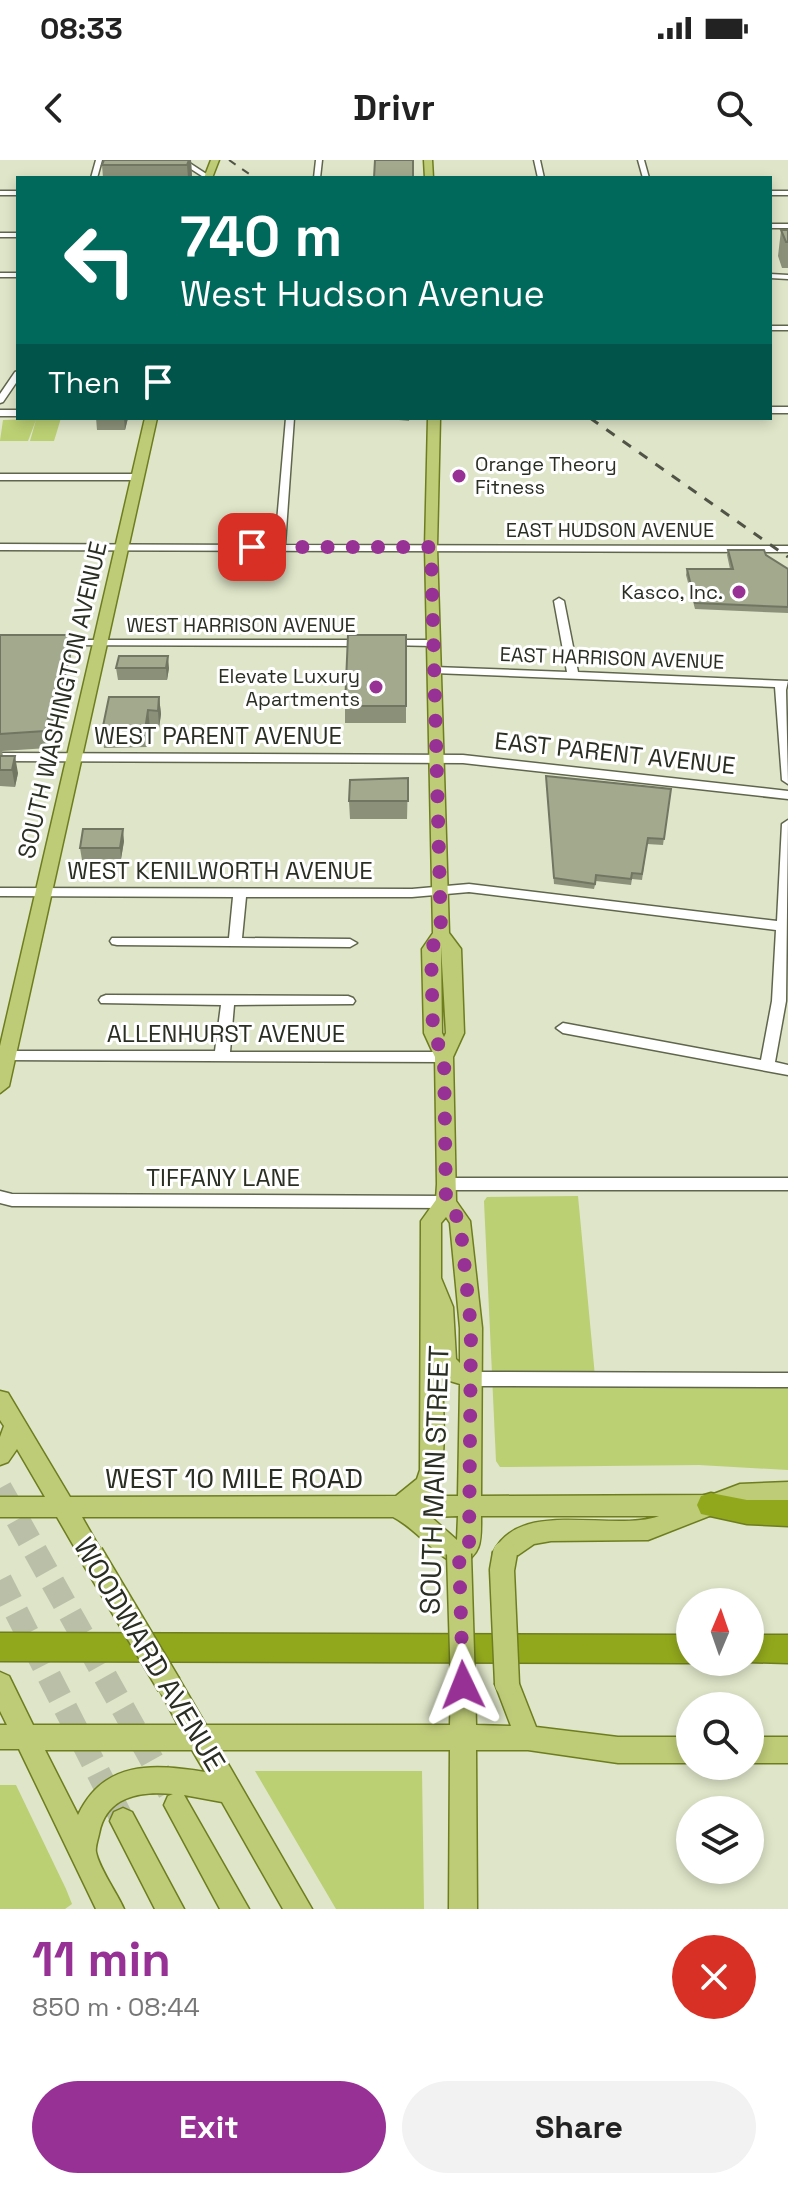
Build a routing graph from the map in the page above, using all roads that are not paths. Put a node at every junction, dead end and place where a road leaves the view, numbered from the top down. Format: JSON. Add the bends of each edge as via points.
{"nodes":[{"id":1,"x":180,"y":160,"type":"edge"},
{"id":2,"x":205,"y":176,"type":"edge"},
{"id":3,"x":16,"y":377,"type":"edge"},
{"id":4,"x":0,"y":400,"type":"edge"},
{"id":5,"x":151,"y":420,"type":"edge"},
{"id":6,"x":290,"y":420,"type":"edge"},
{"id":7,"x":434,"y":420,"type":"edge"},
{"id":8,"x":0,"y":477,"type":"edge"},
{"id":9,"x":137,"y":477,"type":"junction"},
{"id":10,"x":0,"y":547,"type":"edge"},
{"id":11,"x":121,"y":547,"type":"junction"},
{"id":12,"x":431,"y":547,"type":"junction"},
{"id":13,"x":280,"y":548,"type":"junction"},
{"id":14,"x":788,"y":549,"type":"edge"},
{"id":15,"x":559,"y":601,"type":"dead end"},
{"id":16,"x":41,"y":643,"type":"edge"},
{"id":17,"x":99,"y":643,"type":"junction"},
{"id":18,"x":433,"y":643,"type":"junction"},
{"id":19,"x":434,"y":670,"type":"junction"},
{"id":20,"x":573,"y":674,"type":"junction"},
{"id":21,"x":785,"y":684,"type":"edge"},
{"id":22,"x":0,"y":757,"type":"edge"},
{"id":23,"x":73,"y":757,"type":"junction"},
{"id":24,"x":436,"y":758,"type":"junction"},
{"id":25,"x":788,"y":780,"type":"edge"},
{"id":26,"x":788,"y":795,"type":"edge"},
{"id":27,"x":788,"y":824,"type":"edge"},
{"id":28,"x":440,"y":890,"type":"junction"},
{"id":29,"x":0,"y":892,"type":"edge"},
{"id":30,"x":43,"y":892,"type":"junction"},
{"id":31,"x":240,"y":892,"type":"junction"},
{"id":32,"x":785,"y":926,"type":"edge"},
{"id":33,"x":117,"y":941,"type":"dead end"},
{"id":34,"x":235,"y":942,"type":"junction"},
{"id":35,"x":350,"y":943,"type":"dead end"},
{"id":36,"x":106,"y":1000,"type":"dead end"},
{"id":37,"x":228,"y":1000,"type":"junction"},
{"id":38,"x":348,"y":1001,"type":"dead end"},
{"id":39,"x":563,"y":1028,"type":"dead end"},
{"id":40,"x":8,"y":1056,"type":"junction"},
{"id":41,"x":222,"y":1056,"type":"junction"},
{"id":42,"x":444,"y":1057,"type":"junction"},
{"id":43,"x":767,"y":1066,"type":"junction"},
{"id":44,"x":788,"y":1070,"type":"edge"},
{"id":45,"x":0,"y":1086,"type":"edge"},
{"id":46,"x":788,"y":1184,"type":"edge"},
{"id":47,"x":446,"y":1193,"type":"junction"},
{"id":48,"x":0,"y":1197,"type":"edge"},
{"id":49,"x":430,"y":1273,"type":"junction"},
{"id":50,"x":472,"y":1379,"type":"junction"},
{"id":51,"x":788,"y":1380,"type":"edge"},
{"id":52,"x":0,"y":1400,"type":"edge"},
{"id":53,"x":15,"y":1424,"type":"junction"},
{"id":54,"x":0,"y":1455,"type":"edge"},
{"id":55,"x":788,"y":1492,"type":"edge"},
{"id":56,"x":711,"y":1505,"type":"junction"},
{"id":57,"x":0,"y":1507,"type":"edge"},
{"id":58,"x":63,"y":1508,"type":"junction"},
{"id":59,"x":398,"y":1508,"type":"junction"},
{"id":60,"x":468,"y":1508,"type":"junction"},
{"id":61,"x":788,"y":1513,"type":"edge"},
{"id":62,"x":459,"y":1554,"type":"junction"},
{"id":63,"x":0,"y":1647,"type":"edge"},
{"id":64,"x":676,"y":1649,"type":"edge"},
{"id":65,"x":764,"y":1649,"type":"edge"},
{"id":66,"x":788,"y":1649,"type":"edge"},
{"id":67,"x":0,"y":1684,"type":"edge"},
{"id":68,"x":13,"y":1737,"type":"edge"},
{"id":69,"x":199,"y":1737,"type":"junction"},
{"id":70,"x":463,"y":1738,"type":"junction"},
{"id":71,"x":528,"y":1738,"type":"junction"},
{"id":72,"x":676,"y":1750,"type":"edge"},
{"id":73,"x":764,"y":1750,"type":"edge"},
{"id":74,"x":788,"y":1750,"type":"edge"},
{"id":75,"x":231,"y":1791,"type":"junction"},
{"id":76,"x":177,"y":1805,"type":"tunnel mouth"},
{"id":77,"x":123,"y":1821,"type":"tunnel mouth"},
{"id":78,"x":83,"y":1853,"type":"junction"},
{"id":79,"x":108,"y":1908,"type":"edge"},
{"id":80,"x":170,"y":1909,"type":"edge"},
{"id":81,"x":235,"y":1909,"type":"edge"},
{"id":82,"x":298,"y":1909,"type":"edge"},
{"id":83,"x":463,"y":1909,"type":"edge"}],
"edges":[{"from":1,"to":2,"type":"street"},
{"from":3,"to":4,"type":"street"},
{"from":5,"to":9,"type":"main road","name":"SOUTH WASHINGTON AVENUE"},
{"from":6,"to":13,"type":"street"},
{"from":7,"to":12,"type":"main road","name":"SOUTH MAIN STREET"},
{"from":8,"to":9,"type":"street"},
{"from":9,"to":11,"type":"main road","name":"SOUTH WASHINGTON AVENUE"},
{"from":10,"to":11,"type":"street","name":"EAST HUDSON AVENUE"},
{"from":11,"to":13,"type":"street","name":"EAST HUDSON AVENUE"},
{"from":11,"to":17,"type":"main road","name":"SOUTH WASHINGTON AVENUE"},
{"from":12,"to":13,"type":"street","name":"EAST HUDSON AVENUE"},
{"from":12,"to":14,"type":"street","name":"EAST HUDSON AVENUE"},
{"from":12,"to":18,"type":"main road","name":"SOUTH MAIN STREET"},
{"from":15,"to":20,"type":"street"},
{"from":16,"to":17,"type":"street","name":"WEST HARRISON AVENUE"},
{"from":17,"to":18,"type":"street","name":"WEST HARRISON AVENUE"},
{"from":17,"to":23,"type":"main road","name":"SOUTH WASHINGTON AVENUE"},
{"from":18,"to":19,"type":"main road","name":"SOUTH MAIN STREET"},
{"from":19,"to":20,"type":"street","name":"EAST HARRISON AVENUE"},
{"from":19,"to":24,"type":"main road","name":"SOUTH MAIN STREET"},
{"from":20,"to":21,"type":"street","name":"EAST HARRISON AVENUE"},
{"from":21,"to":25,"type":"street"},
{"from":22,"to":23,"type":"street","name":"WEST PARENT AVENUE"},
{"from":23,"to":24,"type":"street","name":"WEST PARENT AVENUE"},
{"from":23,"to":30,"type":"main road","name":"SOUTH WASHINGTON AVENUE"},
{"from":24,"to":26,"type":"street","name":"EAST PARENT AVENUE"},
{"from":24,"to":28,"type":"main road","name":"SOUTH MAIN STREET"},
{"from":27,"to":32,"type":"street"},
{"from":28,"to":31,"type":"street","name":"WEST KENILWORTH AVENUE"},
{"from":28,"to":32,"type":"street","name":"WEST KENILWORTH AVENUE","via":[[469,888]]},
{"from":28,"to":42,"type":"main road","name":"SOUTH MAIN STREET","via":[[441,933],[431,949],[433,1033]]},
{"from":29,"to":30,"type":"street","name":"WEST KENILWORTH AVENUE"},
{"from":30,"to":31,"type":"street","name":"WEST KENILWORTH AVENUE"},
{"from":30,"to":40,"type":"main road","name":"SOUTH WASHINGTON AVENUE"},
{"from":31,"to":34,"type":"street"},
{"from":32,"to":43,"type":"street"},
{"from":33,"to":34,"type":"street"},
{"from":34,"to":35,"type":"street"},
{"from":36,"to":37,"type":"street"},
{"from":37,"to":38,"type":"street"},
{"from":37,"to":41,"type":"street"},
{"from":39,"to":43,"type":"street"},
{"from":40,"to":41,"type":"street","name":"ALLENHURST AVENUE"},
{"from":40,"to":45,"type":"main road","name":"SOUTH WASHINGTON AVENUE"},
{"from":41,"to":42,"type":"street","name":"ALLENHURST AVENUE"},
{"from":42,"to":47,"type":"main road","name":"SOUTH MAIN STREET"},
{"from":43,"to":44,"type":"street"},
{"from":46,"to":47,"type":"street","name":"TIFFANY LANE"},
{"from":47,"to":48,"type":"street","name":"TIFFANY LANE"},
{"from":47,"to":49,"type":"main road","name":"SOUTH MAIN STREET","via":[[431,1221]]},
{"from":47,"to":50,"type":"main road","name":"SOUTH MAIN STREET","via":[[460,1221]]},
{"from":49,"to":50,"type":"main road","via":[[443,1307],[445,1362],[458,1375]]},
{"from":49,"to":59,"type":"main road","name":"SOUTH MAIN STREET","via":[[431,1470],[426,1485]]},
{"from":50,"to":51,"type":"street"},
{"from":50,"to":60,"type":"main road","name":"SOUTH MAIN STREET"},
{"from":52,"to":53,"type":"main road","name":"WOODWARD AVENUE"},
{"from":53,"to":54,"type":"main road"},
{"from":53,"to":58,"type":"main road","name":"WOODWARD AVENUE"},
{"from":55,"to":56,"type":"main road","via":[[740,1494]]},
{"from":56,"to":60,"type":"main road","name":"WEST 10 MILE ROAD"},
{"from":56,"to":61,"type":"highway"},
{"from":56,"to":71,"type":"main road","bridge":true,"via":[[646,1530],[538,1532],[516,1540],[505,1553],[507,1684]]},
{"from":57,"to":58,"type":"main road","name":"WEST 10 MILE ROAD"},
{"from":58,"to":59,"type":"main road","name":"WEST 10 MILE ROAD"},
{"from":58,"to":69,"type":"main road","name":"WOODWARD AVENUE","bridge":true},
{"from":59,"to":60,"type":"main road","name":"WEST 10 MILE ROAD"},
{"from":59,"to":62,"type":"main road","via":[[421,1520]]},
{"from":60,"to":62,"type":"main road","name":"SOUTH MAIN STREET","via":[[469,1546]]},
{"from":62,"to":70,"type":"main road","name":"SOUTH MAIN STREET","bridge":true},
{"from":63,"to":64,"type":"highway"},
{"from":65,"to":66,"type":"highway"},
{"from":67,"to":68,"type":"main road"},
{"from":68,"to":69,"type":"main road"},
{"from":68,"to":78,"type":"main road"},
{"from":69,"to":70,"type":"main road"},
{"from":69,"to":75,"type":"main road","name":"WOODWARD AVENUE"},
{"from":70,"to":71,"type":"main road"},
{"from":70,"to":83,"type":"main road","name":"SOUTH MAIN STREET"},
{"from":71,"to":72,"type":"main road","via":[[618,1750]]},
{"from":73,"to":74,"type":"main road"},
{"from":75,"to":78,"type":"main road","via":[[181,1782],[123,1784],[92,1806]]},
{"from":75,"to":82,"type":"main road","name":"WOODWARD AVENUE"},
{"from":76,"to":81,"type":"main road"},
{"from":77,"to":80,"type":"main road"},
{"from":78,"to":79,"type":"main road"}]}
